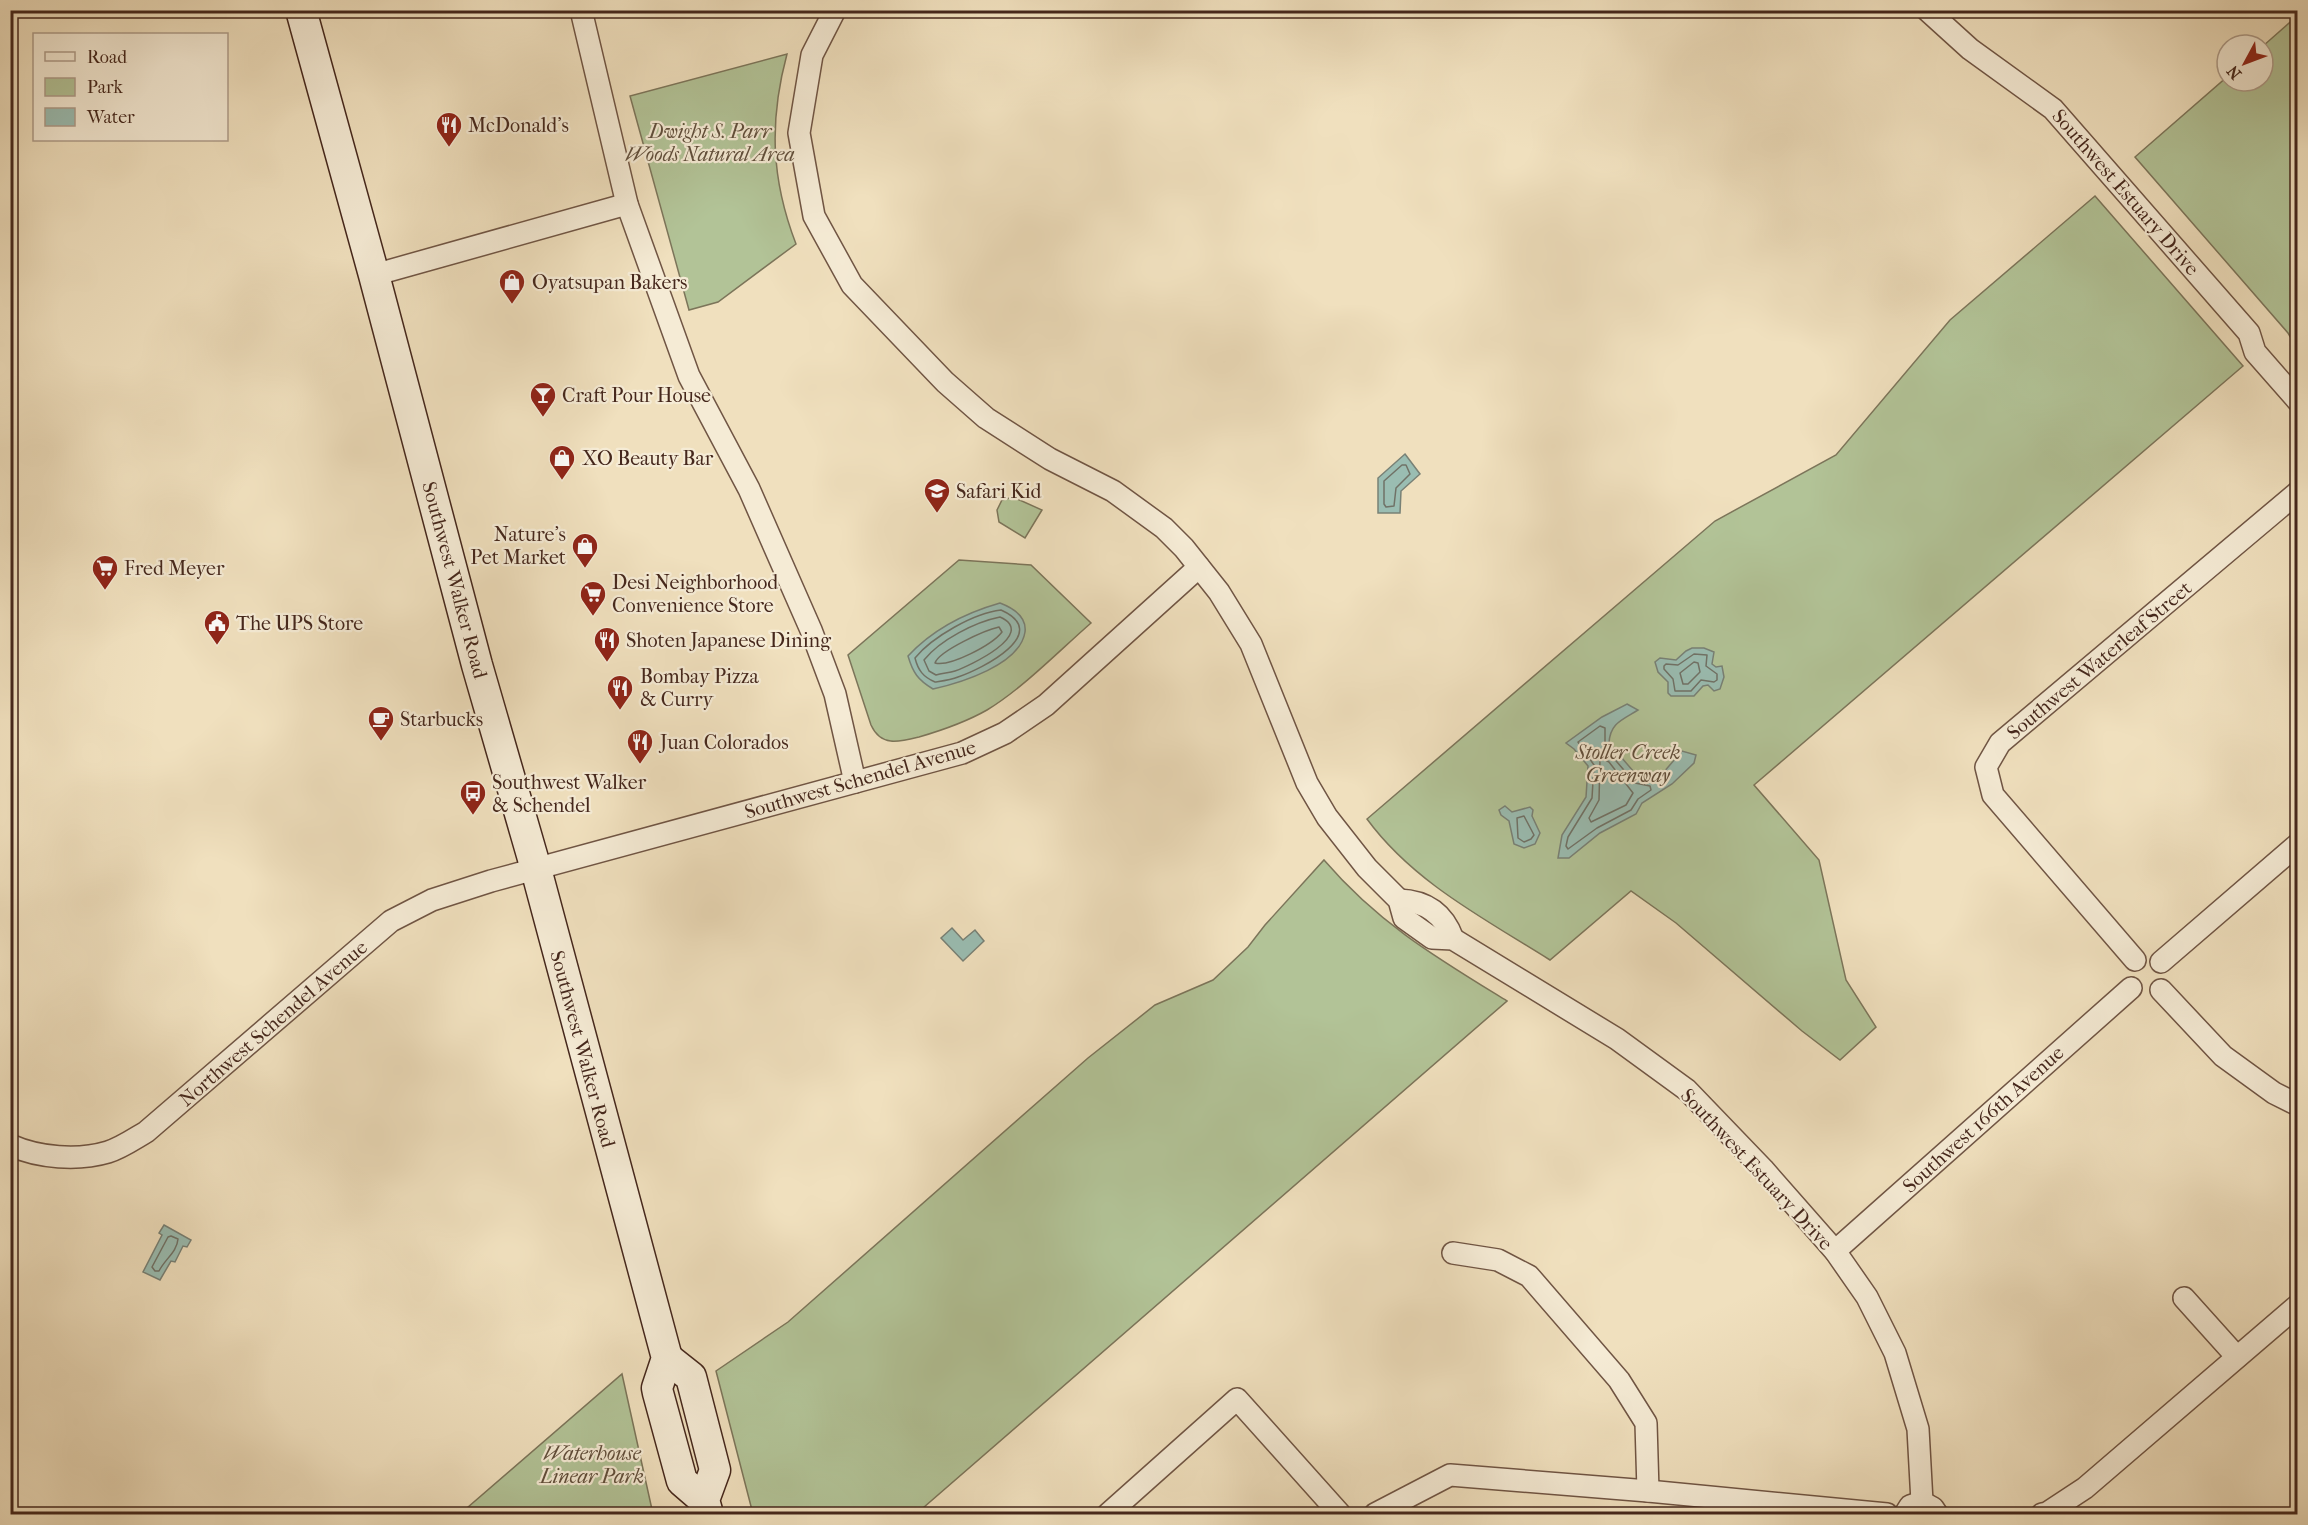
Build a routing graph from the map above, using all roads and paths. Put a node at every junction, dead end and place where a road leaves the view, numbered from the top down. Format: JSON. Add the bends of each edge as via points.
{"nodes":[{"id":1,"x":301,"y":10,"type":"edge"},
{"id":2,"x":581,"y":10,"type":"edge"},
{"id":3,"x":835,"y":10,"type":"edge"},
{"id":4,"x":1927,"y":10,"type":"edge"},
{"id":5,"x":627,"y":204,"type":"junction"},
{"id":6,"x":374,"y":275,"type":"junction"},
{"id":7,"x":2298,"y":401,"type":"edge"},
{"id":8,"x":2298,"y":492,"type":"edge"},
{"id":9,"x":1199,"y":567,"type":"junction"},
{"id":10,"x":855,"y":782,"type":"junction"},
{"id":11,"x":2298,"y":844,"type":"edge"},
{"id":12,"x":536,"y":868,"type":"junction"},
{"id":13,"x":2135,"y":960,"type":"junction"},
{"id":14,"x":2161,"y":962,"type":"junction"},
{"id":15,"x":2131,"y":988,"type":"junction"},
{"id":16,"x":2161,"y":990,"type":"junction"},
{"id":17,"x":2298,"y":1105,"type":"edge"},
{"id":18,"x":10,"y":1145,"type":"edge"},
{"id":19,"x":1834,"y":1251,"type":"junction"},
{"id":20,"x":1453,"y":1253,"type":"dead end"},
{"id":21,"x":2184,"y":1298,"type":"dead end"},
{"id":22,"x":2298,"y":1305,"type":"edge"},
{"id":23,"x":2237,"y":1357,"type":"junction"},
{"id":24,"x":1648,"y":1491,"type":"junction"},
{"id":25,"x":706,"y":1507,"type":"edge"},
{"id":26,"x":1929,"y":1508,"type":"edge"},
{"id":27,"x":1108,"y":1515,"type":"edge"},
{"id":28,"x":1340,"y":1515,"type":"edge"},
{"id":29,"x":1375,"y":1515,"type":"edge"},
{"id":30,"x":1887,"y":1515,"type":"edge"},
{"id":31,"x":1905,"y":1515,"type":"edge"},
{"id":32,"x":2042,"y":1515,"type":"edge"}],
"edges":[{"from":1,"to":6,"type":"main road","name":"Southwest Walker Road"},
{"from":2,"to":5,"type":"street"},
{"from":3,"to":9,"type":"street","name":"Southwest Estuary Drive","via":[[812,55],[799,133],[814,216],[852,285],[945,382],[986,418],[1050,459],[1113,491],[1164,528]]},
{"from":4,"to":7,"type":"street","name":"Southwest Estuary Drive","via":[[1970,49],[2053,109],[2249,333],[2255,352]]},
{"from":5,"to":6,"type":"street"},
{"from":5,"to":10,"type":"street","via":[[689,376],[749,489],[812,630],[835,694]]},
{"from":6,"to":12,"type":"main road","name":"Southwest Walker Road","via":[[477,665]]},
{"from":8,"to":13,"type":"street","name":"Southwest Waterleaf Street","via":[[2000,744],[1986,767],[1993,795]]},
{"from":9,"to":10,"type":"street","name":"Southwest Schendel Avenue","via":[[1046,705],[1005,733],[962,753]]},
{"from":9,"to":19,"type":"street","name":"Southwest Estuary Drive","via":[[1251,644],[1308,783],[1328,817],[1367,867],[1400,900],[1416,901],[1446,922],[1453,939],[1617,1039],[1687,1090]]},
{"from":10,"to":12,"type":"street","name":"Southwest Schendel Avenue"},
{"from":11,"to":14,"type":"street"},
{"from":12,"to":18,"type":"street","name":"Northwest Schendel Avenue","via":[[432,900],[391,921],[146,1132],[108,1152],[71,1158]]},
{"from":12,"to":25,"type":"main road","name":"Southwest Walker Road","via":[[667,1358],[658,1393],[682,1481]]},
{"from":13,"to":14,"type":"street","via":[[2150,956]]},
{"from":13,"to":15,"type":"street","via":[[2127,973]]},
{"from":14,"to":16,"type":"street","via":[[2167,978]]},
{"from":15,"to":16,"type":"street","via":[[2145,996]]},
{"from":15,"to":19,"type":"street","name":"Southwest 166th Avenue"},
{"from":16,"to":17,"type":"street","via":[[2223,1056],[2274,1093]]},
{"from":19,"to":26,"type":"street","name":"Southwest Estuary Drive","via":[[1867,1297],[1895,1353],[1918,1429]]},
{"from":20,"to":24,"type":"street","via":[[1498,1260],[1529,1276],[1619,1380],[1647,1423]]},
{"from":21,"to":23,"type":"street"},
{"from":22,"to":23,"type":"street"},
{"from":23,"to":32,"type":"street","via":[[2085,1488]]},
{"from":24,"to":29,"type":"street","via":[[1450,1475]]},
{"from":24,"to":30,"type":"street"},
{"from":26,"to":31,"type":"street","via":[[1910,1506]]},
{"from":27,"to":28,"type":"street","via":[[1237,1399]]}]}
